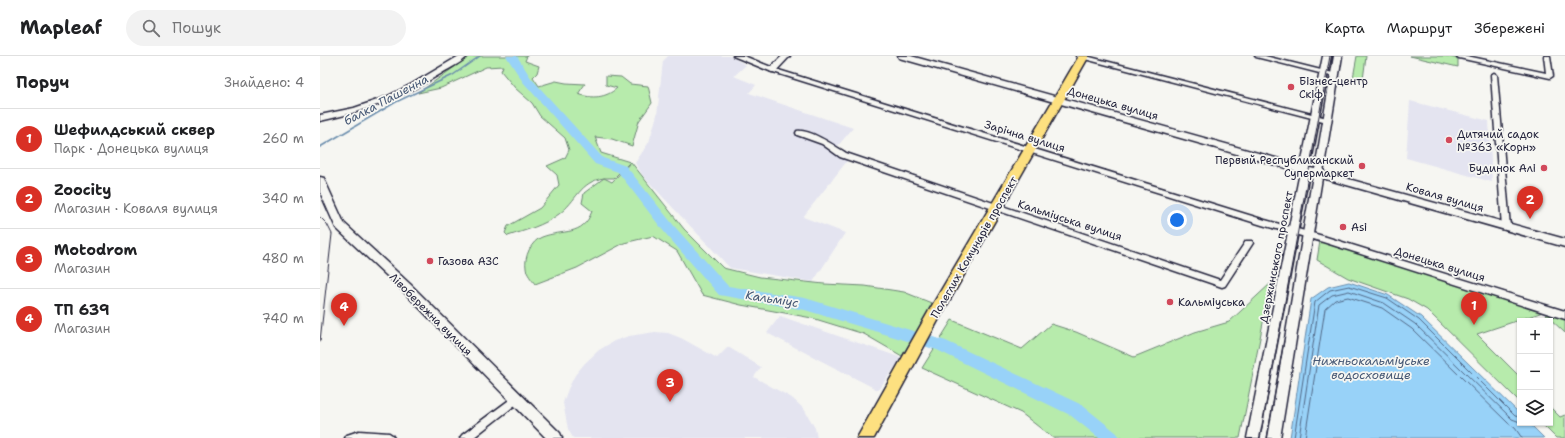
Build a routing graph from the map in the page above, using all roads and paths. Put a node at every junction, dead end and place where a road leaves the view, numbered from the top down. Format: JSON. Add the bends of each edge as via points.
{"nodes":[{"id":1,"x":464,"y":56,"type":"edge"},
{"id":2,"x":737,"y":56,"type":"edge"},
{"id":3,"x":786,"y":56,"type":"edge"},
{"id":4,"x":902,"y":56,"type":"edge"},
{"id":5,"x":1082,"y":56,"type":"edge"},
{"id":6,"x":1258,"y":56,"type":"edge"},
{"id":7,"x":1327,"y":56,"type":"edge"},
{"id":8,"x":1338,"y":56,"type":"edge"},
{"id":9,"x":1459,"y":56,"type":"edge"},
{"id":10,"x":1547,"y":56,"type":"edge"},
{"id":11,"x":772,"y":70,"type":"junction"},
{"id":12,"x":1324,"y":72,"type":"junction"},
{"id":13,"x":1494,"y":74,"type":"dead end"},
{"id":14,"x":1335,"y":75,"type":"junction"},
{"id":15,"x":1059,"y":100,"type":"junction"},
{"id":16,"x":320,"y":118,"type":"edge"},
{"id":17,"x":1315,"y":118,"type":"junction"},
{"id":18,"x":1327,"y":120,"type":"junction"},
{"id":19,"x":799,"y":133,"type":"dead end"},
{"id":20,"x":1031,"y":150,"type":"junction"},
{"id":21,"x":1304,"y":169,"type":"junction"},
{"id":22,"x":1318,"y":173,"type":"junction"},
{"id":23,"x":320,"y":181,"type":"edge"},
{"id":24,"x":997,"y":208,"type":"junction"},
{"id":25,"x":1506,"y":226,"type":"junction"},
{"id":26,"x":1293,"y":231,"type":"junction"},
{"id":27,"x":1308,"y":235,"type":"junction"},
{"id":28,"x":1249,"y":243,"type":"dead end"},
{"id":29,"x":1565,"y":243,"type":"edge"},
{"id":30,"x":1565,"y":314,"type":"edge"},
{"id":31,"x":516,"y":400,"type":"junction"},
{"id":32,"x":350,"y":438,"type":"edge"},
{"id":33,"x":389,"y":438,"type":"edge"},
{"id":34,"x":465,"y":438,"type":"edge"},
{"id":35,"x":555,"y":438,"type":"edge"},
{"id":36,"x":865,"y":438,"type":"edge"},
{"id":37,"x":1253,"y":438,"type":"edge"},
{"id":38,"x":1274,"y":438,"type":"edge"}],
"edges":[{"from":1,"to":16,"type":"street","via":[[388,99]]},
{"from":2,"to":11,"type":"street","name":"Зарічна вулиця"},
{"from":3,"to":11,"type":"street"},
{"from":4,"to":15,"type":"street","name":"Донецька вулиця"},
{"from":5,"to":15,"type":"main road","name":"Полеглих Комунарів проспект"},
{"from":5,"to":17,"type":"street"},
{"from":6,"to":12,"type":"street"},
{"from":7,"to":12,"type":"street","name":"Дзержинського проспект"},
{"from":8,"to":14,"type":"street"},
{"from":9,"to":10,"type":"street","via":[[1550,76]]},
{"from":11,"to":20,"type":"street","name":"Зарічна вулиця"},
{"from":12,"to":14,"type":"street"},
{"from":12,"to":17,"type":"street","name":"Дзержинського проспект"},
{"from":13,"to":25,"type":"street"},
{"from":14,"to":18,"type":"street"},
{"from":15,"to":20,"type":"main road","name":"Полеглих Комунарів проспект"},
{"from":15,"to":21,"type":"street","name":"Донецька вулиця"},
{"from":17,"to":18,"type":"street"},
{"from":17,"to":21,"type":"street","name":"Дзержинського проспект"},
{"from":18,"to":22,"type":"street"},
{"from":19,"to":24,"type":"street","name":"Кальміуська вулиця","via":[[824,142],[843,155]]},
{"from":20,"to":24,"type":"main road","name":"Полеглих Комунарів проспект"},
{"from":20,"to":26,"type":"street","name":"Зарічна вулиця"},
{"from":21,"to":22,"type":"street","name":"Донецька вулиця"},
{"from":21,"to":26,"type":"street","name":"Дзержинського проспект"},
{"from":22,"to":25,"type":"street","name":"Коваля вулиця"},
{"from":22,"to":27,"type":"street"},
{"from":23,"to":31,"type":"main road","name":"Лівобережна вулиця","via":[[340,225],[406,287]]},
{"from":24,"to":28,"type":"street","name":"Кальміуська вулиця","via":[[1128,250],[1222,284]]},
{"from":24,"to":36,"type":"main road","name":"Полеглих Комунарів проспект"},
{"from":25,"to":29,"type":"street","name":"Коваля вулиця"},
{"from":26,"to":27,"type":"street","name":"Зарічна вулиця"},
{"from":26,"to":37,"type":"street","name":"Дзержинського проспект"},
{"from":27,"to":30,"type":"street","name":"Донецька вулиця"},
{"from":27,"to":38,"type":"street"},
{"from":31,"to":34,"type":"street"},
{"from":31,"to":35,"type":"main road","name":"Лівобережна вулиця"},
{"from":32,"to":33,"type":"street"}]}
